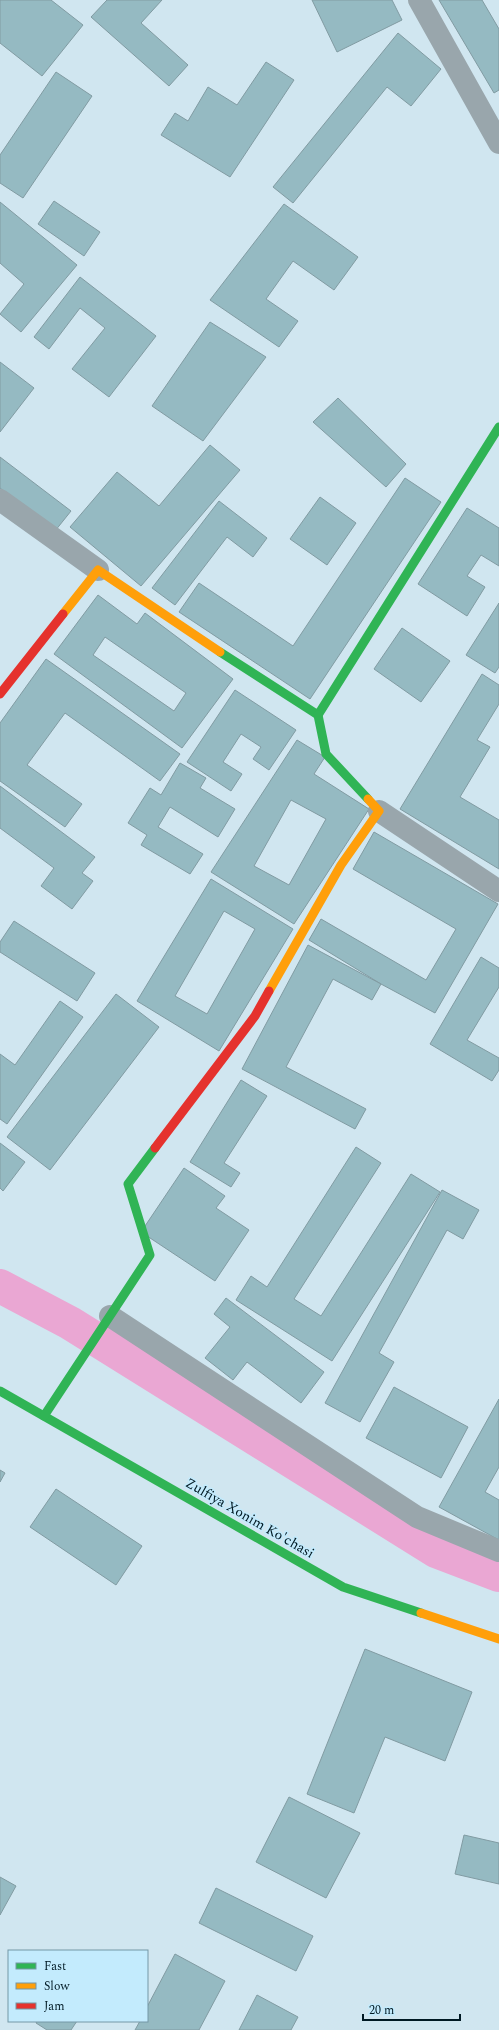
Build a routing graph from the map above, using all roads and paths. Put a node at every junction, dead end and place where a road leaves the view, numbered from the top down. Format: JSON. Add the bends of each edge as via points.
{"nodes":[{"id":1,"x":419,"y":0,"type":"edge"},
{"id":2,"x":499,"y":143,"type":"edge"},
{"id":3,"x":499,"y":427,"type":"edge"},
{"id":4,"x":0,"y":500,"type":"edge"},
{"id":5,"x":98,"y":570,"type":"junction"},
{"id":6,"x":0,"y":694,"type":"edge"},
{"id":7,"x":318,"y":715,"type":"junction"},
{"id":8,"x":379,"y":811,"type":"junction"},
{"id":9,"x":499,"y":891,"type":"edge"},
{"id":10,"x":110,"y":1316,"type":"junction"},
{"id":11,"x":0,"y":1391,"type":"edge"},
{"id":12,"x":44,"y":1416,"type":"junction"},
{"id":13,"x":499,"y":1551,"type":"edge"},
{"id":14,"x":499,"y":1639,"type":"edge"}],
"edges":[{"from":1,"to":2,"type":"street"},
{"from":3,"to":7,"type":"street"},
{"from":4,"to":5,"type":"street"},
{"from":5,"to":6,"type":"street"},
{"from":5,"to":7,"type":"street"},
{"from":7,"to":8,"type":"street","via":[[326,754]]},
{"from":8,"to":9,"type":"street"},
{"from":8,"to":10,"type":"street","via":[[341,865],[256,1016],[128,1184],[150,1255]]},
{"from":10,"to":12,"type":"street"},
{"from":10,"to":13,"type":"street","via":[[417,1517]]},
{"from":11,"to":12,"type":"street","name":"Zulfiya Xonim Ko'chasi"},
{"from":12,"to":14,"type":"street","name":"Zulfiya Xonim Ko'chasi","via":[[343,1587]]}]}
